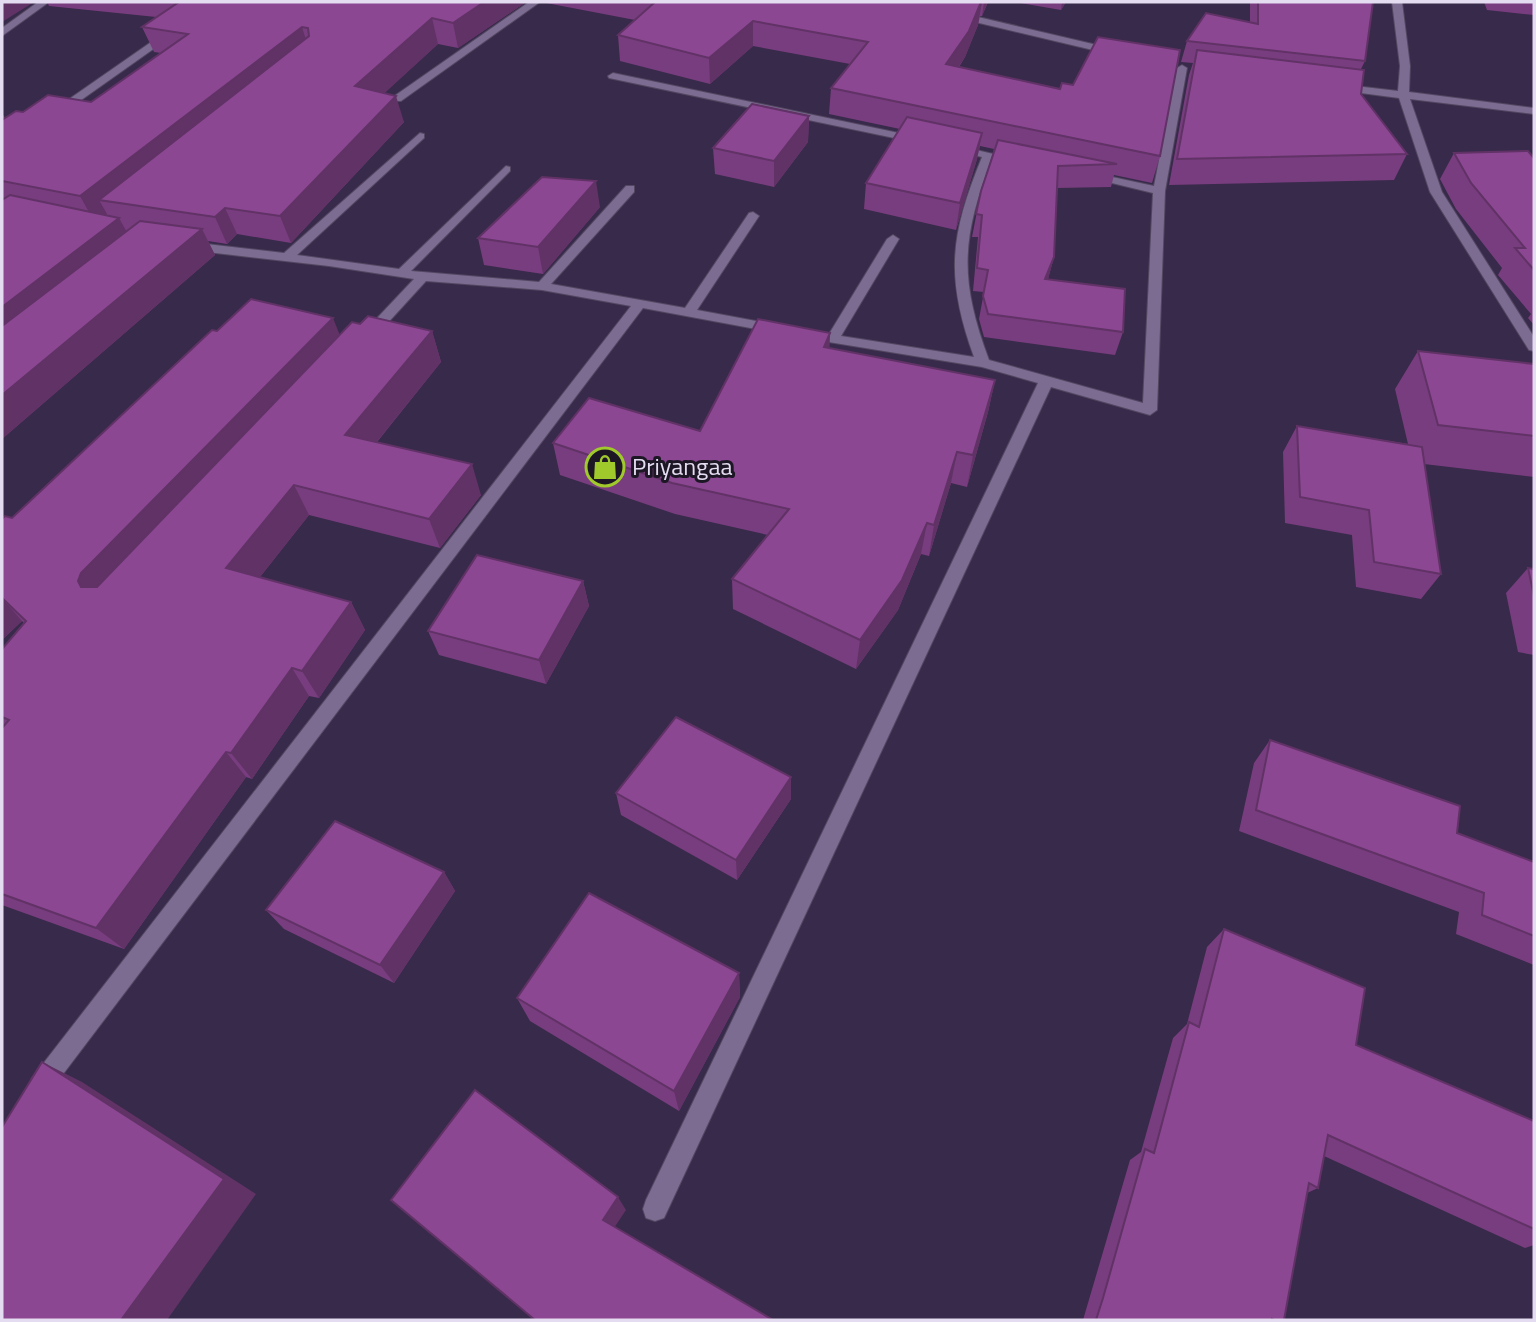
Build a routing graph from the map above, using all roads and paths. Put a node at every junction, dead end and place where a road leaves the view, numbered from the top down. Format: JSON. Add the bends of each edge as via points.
{"nodes":[{"id":1,"x":44,"y":2,"type":"edge"},
{"id":2,"x":535,"y":2,"type":"edge"},
{"id":3,"x":1397,"y":2,"type":"edge"},
{"id":4,"x":940,"y":11,"type":"edge"},
{"id":5,"x":184,"y":24,"type":"edge"},
{"id":6,"x":2,"y":33,"type":"edge"},
{"id":7,"x":1128,"y":56,"type":"edge"},
{"id":8,"x":1169,"y":65,"type":"edge"},
{"id":9,"x":1182,"y":68,"type":"junction"},
{"id":10,"x":1196,"y":70,"type":"edge"},
{"id":11,"x":613,"y":76,"type":"dead end"},
{"id":12,"x":1320,"y":85,"type":"edge"},
{"id":13,"x":1403,"y":95,"type":"junction"},
{"id":14,"x":397,"y":99,"type":"edge"},
{"id":15,"x":1534,"y":111,"type":"edge"},
{"id":16,"x":47,"y":120,"type":"edge"},
{"id":17,"x":420,"y":136,"type":"dead end"},
{"id":18,"x":935,"y":144,"type":"edge"},
{"id":19,"x":948,"y":146,"type":"edge"},
{"id":20,"x":988,"y":155,"type":"junction"},
{"id":21,"x":1028,"y":163,"type":"edge"},
{"id":22,"x":506,"y":169,"type":"dead end"},
{"id":23,"x":1080,"y":174,"type":"edge"},
{"id":24,"x":630,"y":189,"type":"dead end"},
{"id":25,"x":1159,"y":191,"type":"junction"},
{"id":26,"x":754,"y":216,"type":"dead end"},
{"id":27,"x":893,"y":239,"type":"dead end"},
{"id":28,"x":177,"y":244,"type":"edge"},
{"id":29,"x":286,"y":258,"type":"junction"},
{"id":30,"x":401,"y":274,"type":"junction"},
{"id":31,"x":423,"y":277,"type":"junction"},
{"id":32,"x":542,"y":286,"type":"junction"},
{"id":33,"x":641,"y":302,"type":"junction"},
{"id":34,"x":689,"y":312,"type":"junction"},
{"id":35,"x":832,"y":340,"type":"junction"},
{"id":36,"x":1534,"y":347,"type":"edge"},
{"id":37,"x":357,"y":348,"type":"edge"},
{"id":38,"x":983,"y":363,"type":"junction"},
{"id":39,"x":1046,"y":382,"type":"junction"},
{"id":40,"x":27,"y":1103,"type":"edge"},
{"id":41,"x":655,"y":1209,"type":"dead end"}],
"edges":[{"from":1,"to":6,"type":"street"},
{"from":2,"to":14,"type":"street"},
{"from":3,"to":13,"type":"street","via":[[1405,65]]},
{"from":4,"to":7,"type":"street"},
{"from":5,"to":16,"type":"street"},
{"from":8,"to":9,"type":"street"},
{"from":9,"to":10,"type":"street"},
{"from":9,"to":25,"type":"street"},
{"from":11,"to":18,"type":"street"},
{"from":12,"to":13,"type":"street"},
{"from":13,"to":15,"type":"street"},
{"from":13,"to":36,"type":"street","via":[[1436,192]]},
{"from":17,"to":29,"type":"street"},
{"from":19,"to":20,"type":"street"},
{"from":20,"to":21,"type":"street"},
{"from":20,"to":38,"type":"street","via":[[970,198],[957,258],[965,320]]},
{"from":22,"to":30,"type":"street"},
{"from":23,"to":25,"type":"street"},
{"from":24,"to":32,"type":"street"},
{"from":25,"to":39,"type":"street","via":[[1150,410]]},
{"from":26,"to":34,"type":"street"},
{"from":27,"to":35,"type":"street"},
{"from":28,"to":29,"type":"street"},
{"from":29,"to":30,"type":"street"},
{"from":30,"to":31,"type":"street"},
{"from":31,"to":32,"type":"street"},
{"from":31,"to":37,"type":"street"},
{"from":32,"to":33,"type":"street"},
{"from":33,"to":34,"type":"street"},
{"from":33,"to":40,"type":"street"},
{"from":34,"to":35,"type":"street"},
{"from":35,"to":38,"type":"street"},
{"from":38,"to":39,"type":"street"},
{"from":39,"to":41,"type":"street"}]}
